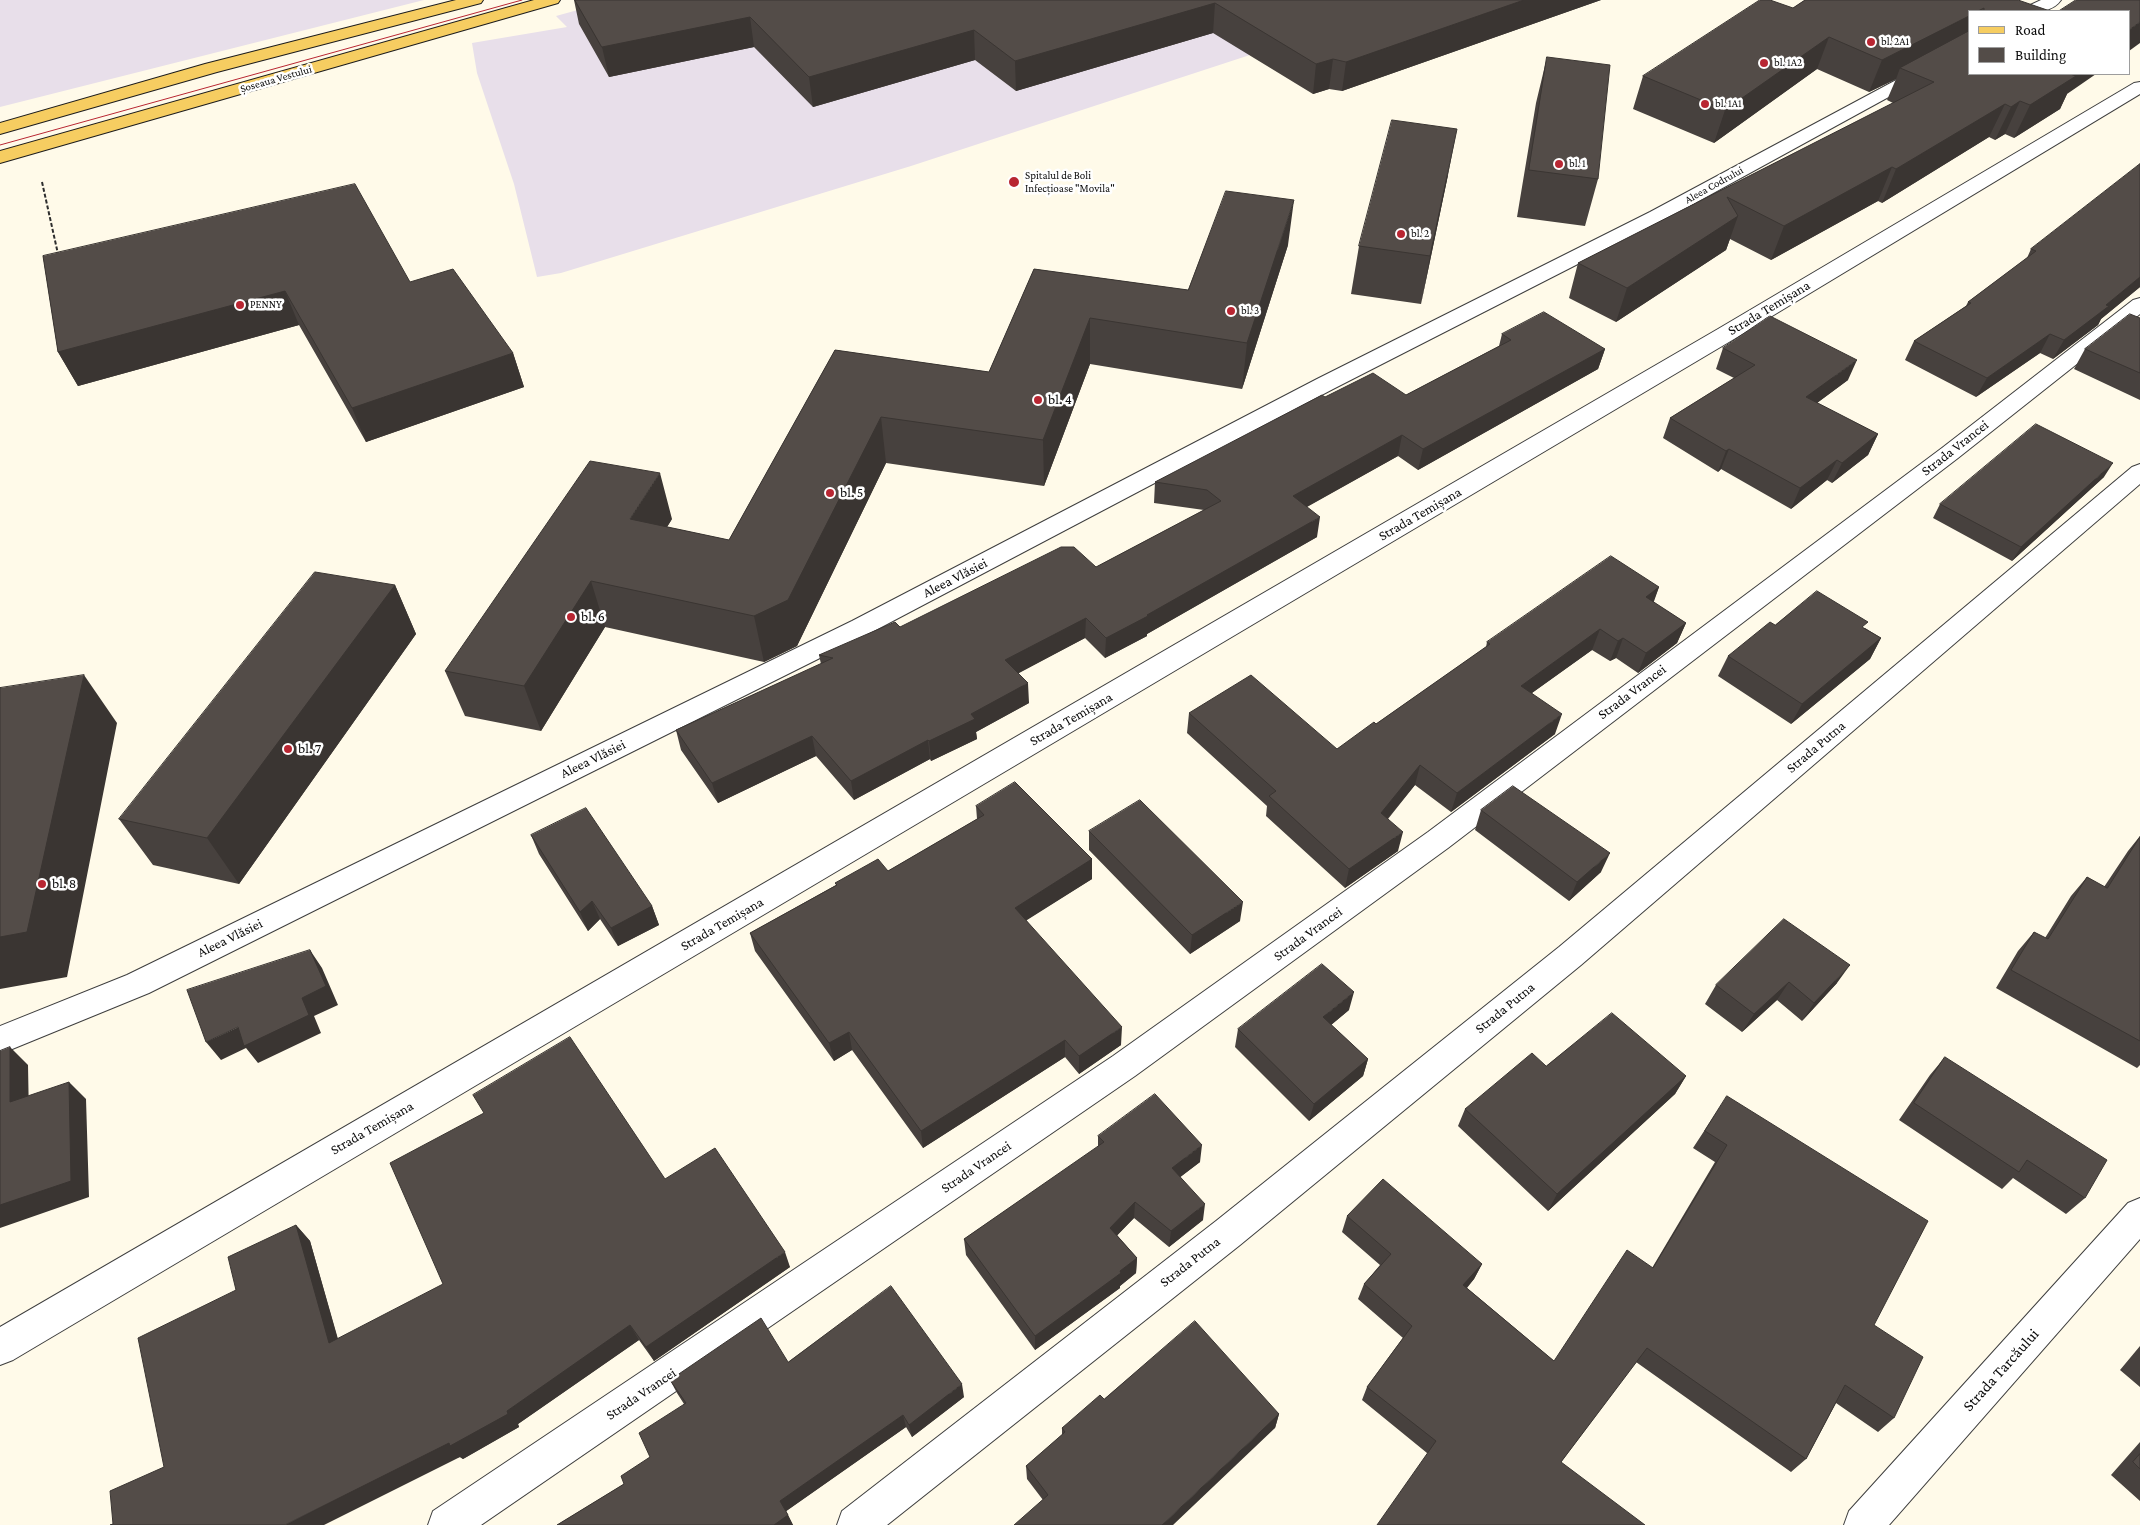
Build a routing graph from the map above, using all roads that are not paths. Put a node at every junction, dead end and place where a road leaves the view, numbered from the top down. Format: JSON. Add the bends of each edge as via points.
{"nodes":[{"id":1,"x":475,"y":0,"type":"edge"},
{"id":2,"x":552,"y":0,"type":"edge"},
{"id":3,"x":2053,"y":0,"type":"edge"},
{"id":4,"x":2034,"y":10,"type":"edge"},
{"id":5,"x":1968,"y":47,"type":"edge"},
{"id":6,"x":2140,"y":87,"type":"edge"},
{"id":7,"x":0,"y":129,"type":"edge"},
{"id":8,"x":0,"y":157,"type":"edge"},
{"id":9,"x":2140,"y":304,"type":"edge"},
{"id":10,"x":1178,"y":462,"type":"joint"},
{"id":11,"x":2140,"y":472,"type":"edge"},
{"id":12,"x":0,"y":1040,"type":"edge"},
{"id":13,"x":2140,"y":1214,"type":"edge"},
{"id":14,"x":0,"y":1347,"type":"edge"},
{"id":15,"x":447,"y":1525,"type":"edge"},
{"id":16,"x":856,"y":1525,"type":"edge"},
{"id":17,"x":1862,"y":1525,"type":"edge"}],
"edges":[{"from":1,"to":7,"type":"main road","name":"Șoseaua Vestului","via":[[211,68]]},
{"from":2,"to":8,"type":"main road","name":"Șoseaua Vestului"},
{"from":3,"to":4,"type":"street"},
{"from":5,"to":10,"type":"street","name":"Aleea Codrului","via":[[1657,216]]},
{"from":6,"to":14,"type":"street","name":"Strada Temișana","via":[[1726,334]]},
{"from":9,"to":15,"type":"street","name":"Strada Vrancei","via":[[1950,453],[1438,840],[1253,974],[1124,1066]]},
{"from":10,"to":12,"type":"street","name":"Aleea Vlăsiei","via":[[861,627],[138,984]]},
{"from":11,"to":16,"type":"street","name":"Strada Putna","via":[[1570,956],[1228,1233]]},
{"from":13,"to":17,"type":"street","name":"Strada Tarcăului"}]}
